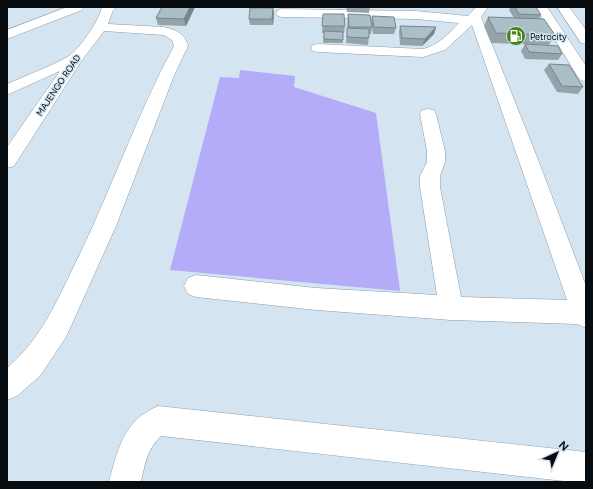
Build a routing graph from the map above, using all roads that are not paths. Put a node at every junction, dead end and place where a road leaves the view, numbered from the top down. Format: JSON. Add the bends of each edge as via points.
{"nodes":[{"id":1,"x":78,"y":7,"type":"edge"},
{"id":2,"x":541,"y":7,"type":"edge"},
{"id":3,"x":563,"y":7,"type":"edge"},
{"id":4,"x":106,"y":8,"type":"edge"},
{"id":5,"x":282,"y":13,"type":"dead end"},
{"id":6,"x":475,"y":14,"type":"edge"},
{"id":7,"x":100,"y":27,"type":"junction"},
{"id":8,"x":7,"y":35,"type":"edge"},
{"id":9,"x":586,"y":40,"type":"edge"},
{"id":10,"x":318,"y":48,"type":"dead end"},
{"id":11,"x":76,"y":58,"type":"junction"},
{"id":12,"x":586,"y":78,"type":"edge"},
{"id":13,"x":7,"y":90,"type":"edge"},
{"id":14,"x":428,"y":114,"type":"dead end"},
{"id":15,"x":7,"y":161,"type":"edge"},
{"id":16,"x":196,"y":286,"type":"dead end"},
{"id":17,"x":451,"y":308,"type":"junction"},
{"id":18,"x":586,"y":313,"type":"edge"},
{"id":19,"x":7,"y":386,"type":"edge"},
{"id":20,"x":586,"y":468,"type":"edge"},
{"id":21,"x":125,"y":482,"type":"edge"}],
"edges":[{"from":1,"to":8,"type":"main road"},
{"from":2,"to":12,"type":"main road"},
{"from":3,"to":9,"type":"main road"},
{"from":4,"to":7,"type":"main road","name":"MAJENGO ROAD"},
{"from":5,"to":6,"type":"main road"},
{"from":6,"to":10,"type":"main road","via":[[451,40],[432,52]]},
{"from":6,"to":18,"type":"main road","via":[[563,257]]},
{"from":7,"to":11,"type":"main road","name":"MAJENGO ROAD"},
{"from":7,"to":19,"type":"main road","via":[[164,31],[174,34],[181,42],[181,46],[167,73],[105,226],[57,328],[30,366]]},
{"from":11,"to":13,"type":"main road"},
{"from":11,"to":15,"type":"main road","name":"MAJENGO ROAD"},
{"from":14,"to":17,"type":"main road","via":[[436,151],[430,187]]},
{"from":16,"to":17,"type":"main road","via":[[316,299]]},
{"from":17,"to":18,"type":"main road"},
{"from":20,"to":21,"type":"main road","via":[[158,421],[150,425],[134,448]]}]}
